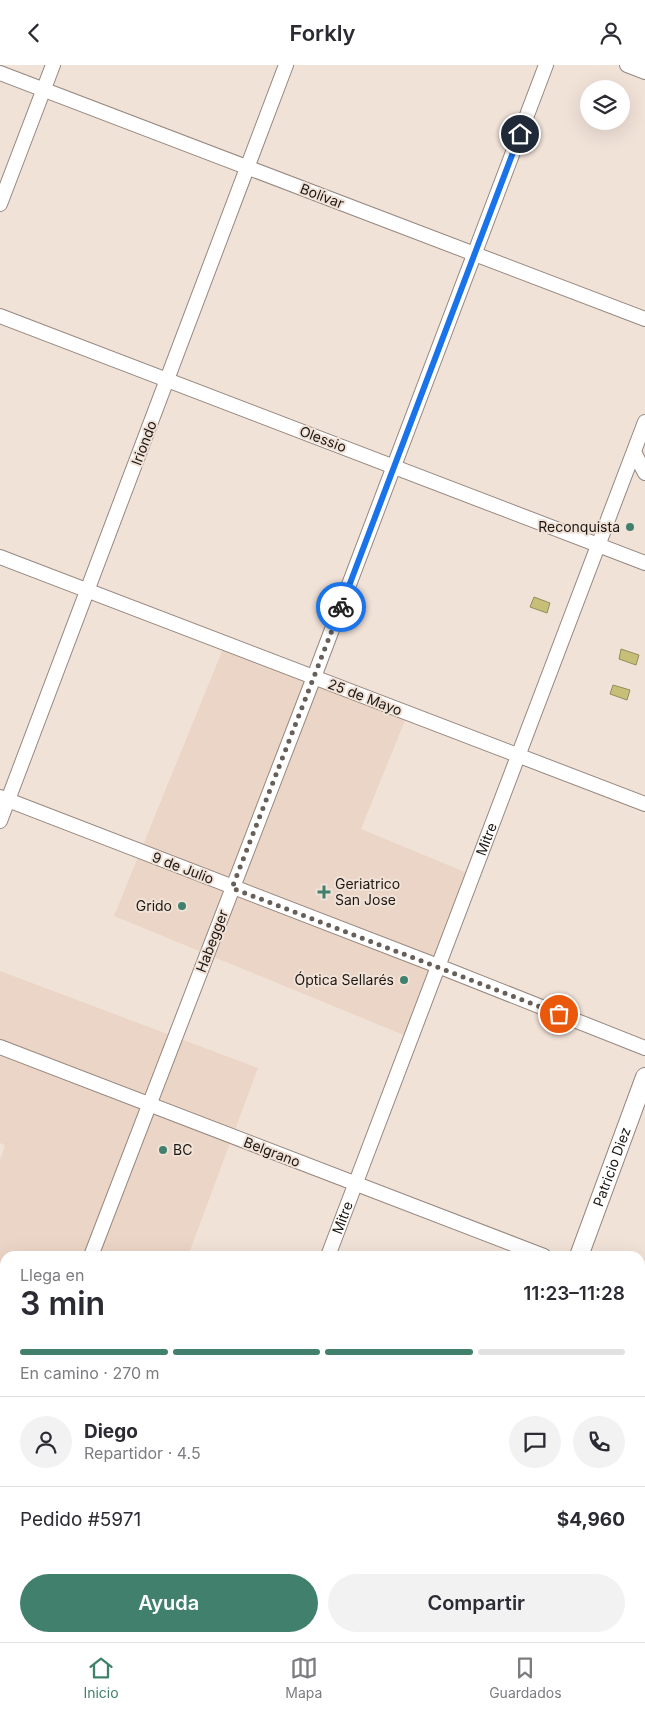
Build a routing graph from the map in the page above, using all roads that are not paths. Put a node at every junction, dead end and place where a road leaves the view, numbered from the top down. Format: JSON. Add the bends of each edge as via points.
{"nodes":[{"id":1,"x":53,"y":65,"type":"edge"},
{"id":2,"x":286,"y":65,"type":"edge"},
{"id":3,"x":546,"y":65,"type":"edge"},
{"id":4,"x":627,"y":65,"type":"edge"},
{"id":5,"x":645,"y":72,"type":"edge"},
{"id":6,"x":0,"y":73,"type":"edge"},
{"id":7,"x":44,"y":90,"type":"junction"},
{"id":8,"x":248,"y":168,"type":"junction"},
{"id":9,"x":0,"y":204,"type":"edge"},
{"id":10,"x":475,"y":255,"type":"junction"},
{"id":11,"x":0,"y":316,"type":"edge"},
{"id":12,"x":645,"y":319,"type":"edge"},
{"id":13,"x":167,"y":380,"type":"junction"},
{"id":14,"x":645,"y":422,"type":"edge"},
{"id":15,"x":634,"y":452,"type":"junction"},
{"id":16,"x":394,"y":467,"type":"junction"},
{"id":17,"x":645,"y":473,"type":"edge"},
{"id":18,"x":597,"y":545,"type":"junction"},
{"id":19,"x":0,"y":557,"type":"edge"},
{"id":20,"x":645,"y":563,"type":"edge"},
{"id":21,"x":88,"y":591,"type":"junction"},
{"id":22,"x":314,"y":677,"type":"junction"},
{"id":23,"x":518,"y":756,"type":"junction"},
{"id":24,"x":4,"y":799,"type":"edge"},
{"id":25,"x":645,"y":804,"type":"edge"},
{"id":26,"x":0,"y":821,"type":"edge"},
{"id":27,"x":232,"y":888,"type":"junction"},
{"id":28,"x":438,"y":966,"type":"junction"},
{"id":29,"x":0,"y":1047,"type":"edge"},
{"id":30,"x":645,"y":1048,"type":"edge"},
{"id":31,"x":645,"y":1077,"type":"edge"},
{"id":32,"x":150,"y":1106,"type":"junction"},
{"id":33,"x":356,"y":1184,"type":"junction"},
{"id":34,"x":93,"y":1251,"type":"edge"},
{"id":35,"x":330,"y":1251,"type":"edge"},
{"id":36,"x":531,"y":1251,"type":"edge"},
{"id":37,"x":580,"y":1251,"type":"edge"}],
"edges":[{"from":1,"to":7,"type":"street"},
{"from":2,"to":8,"type":"street","name":"Iriondo"},
{"from":3,"to":10,"type":"street","name":"Habegger"},
{"from":4,"to":5,"type":"street"},
{"from":6,"to":7,"type":"street","name":"Bolívar"},
{"from":7,"to":8,"type":"street","name":"Bolívar"},
{"from":7,"to":9,"type":"street"},
{"from":8,"to":10,"type":"street","name":"Bolívar"},
{"from":8,"to":13,"type":"street","name":"Iriondo"},
{"from":10,"to":12,"type":"street","name":"Bolívar"},
{"from":10,"to":16,"type":"street","name":"Habegger"},
{"from":11,"to":13,"type":"street","name":"Olessio"},
{"from":13,"to":16,"type":"street","name":"Olessio"},
{"from":13,"to":21,"type":"street","name":"Iriondo"},
{"from":14,"to":15,"type":"street","name":"Mitre"},
{"from":15,"to":17,"type":"street"},
{"from":15,"to":18,"type":"street","name":"Mitre"},
{"from":16,"to":18,"type":"street","name":"Olessio"},
{"from":16,"to":22,"type":"street","name":"Habegger"},
{"from":18,"to":20,"type":"street","name":"Olessio"},
{"from":18,"to":23,"type":"street","name":"Mitre"},
{"from":19,"to":21,"type":"street","name":"25 de Mayo"},
{"from":21,"to":22,"type":"street","name":"25 de Mayo"},
{"from":21,"to":24,"type":"street","name":"Iriondo"},
{"from":22,"to":23,"type":"street","name":"25 de Mayo"},
{"from":22,"to":27,"type":"street","name":"Habegger"},
{"from":23,"to":25,"type":"street","name":"25 de Mayo"},
{"from":23,"to":28,"type":"street","name":"Mitre"},
{"from":24,"to":26,"type":"street","name":"Iriondo"},
{"from":24,"to":27,"type":"street","name":"9 de Julio"},
{"from":27,"to":28,"type":"street","name":"9 de Julio"},
{"from":27,"to":32,"type":"street","name":"Habegger"},
{"from":28,"to":30,"type":"street","name":"9 de Julio"},
{"from":28,"to":33,"type":"street","name":"Mitre"},
{"from":29,"to":32,"type":"street","name":"Belgrano"},
{"from":31,"to":37,"type":"main road","name":"Patricio Diez"},
{"from":32,"to":33,"type":"street","name":"Belgrano"},
{"from":32,"to":34,"type":"street","name":"Habegger"},
{"from":33,"to":35,"type":"street","name":"Mitre"},
{"from":33,"to":36,"type":"street","name":"Belgrano"}]}
